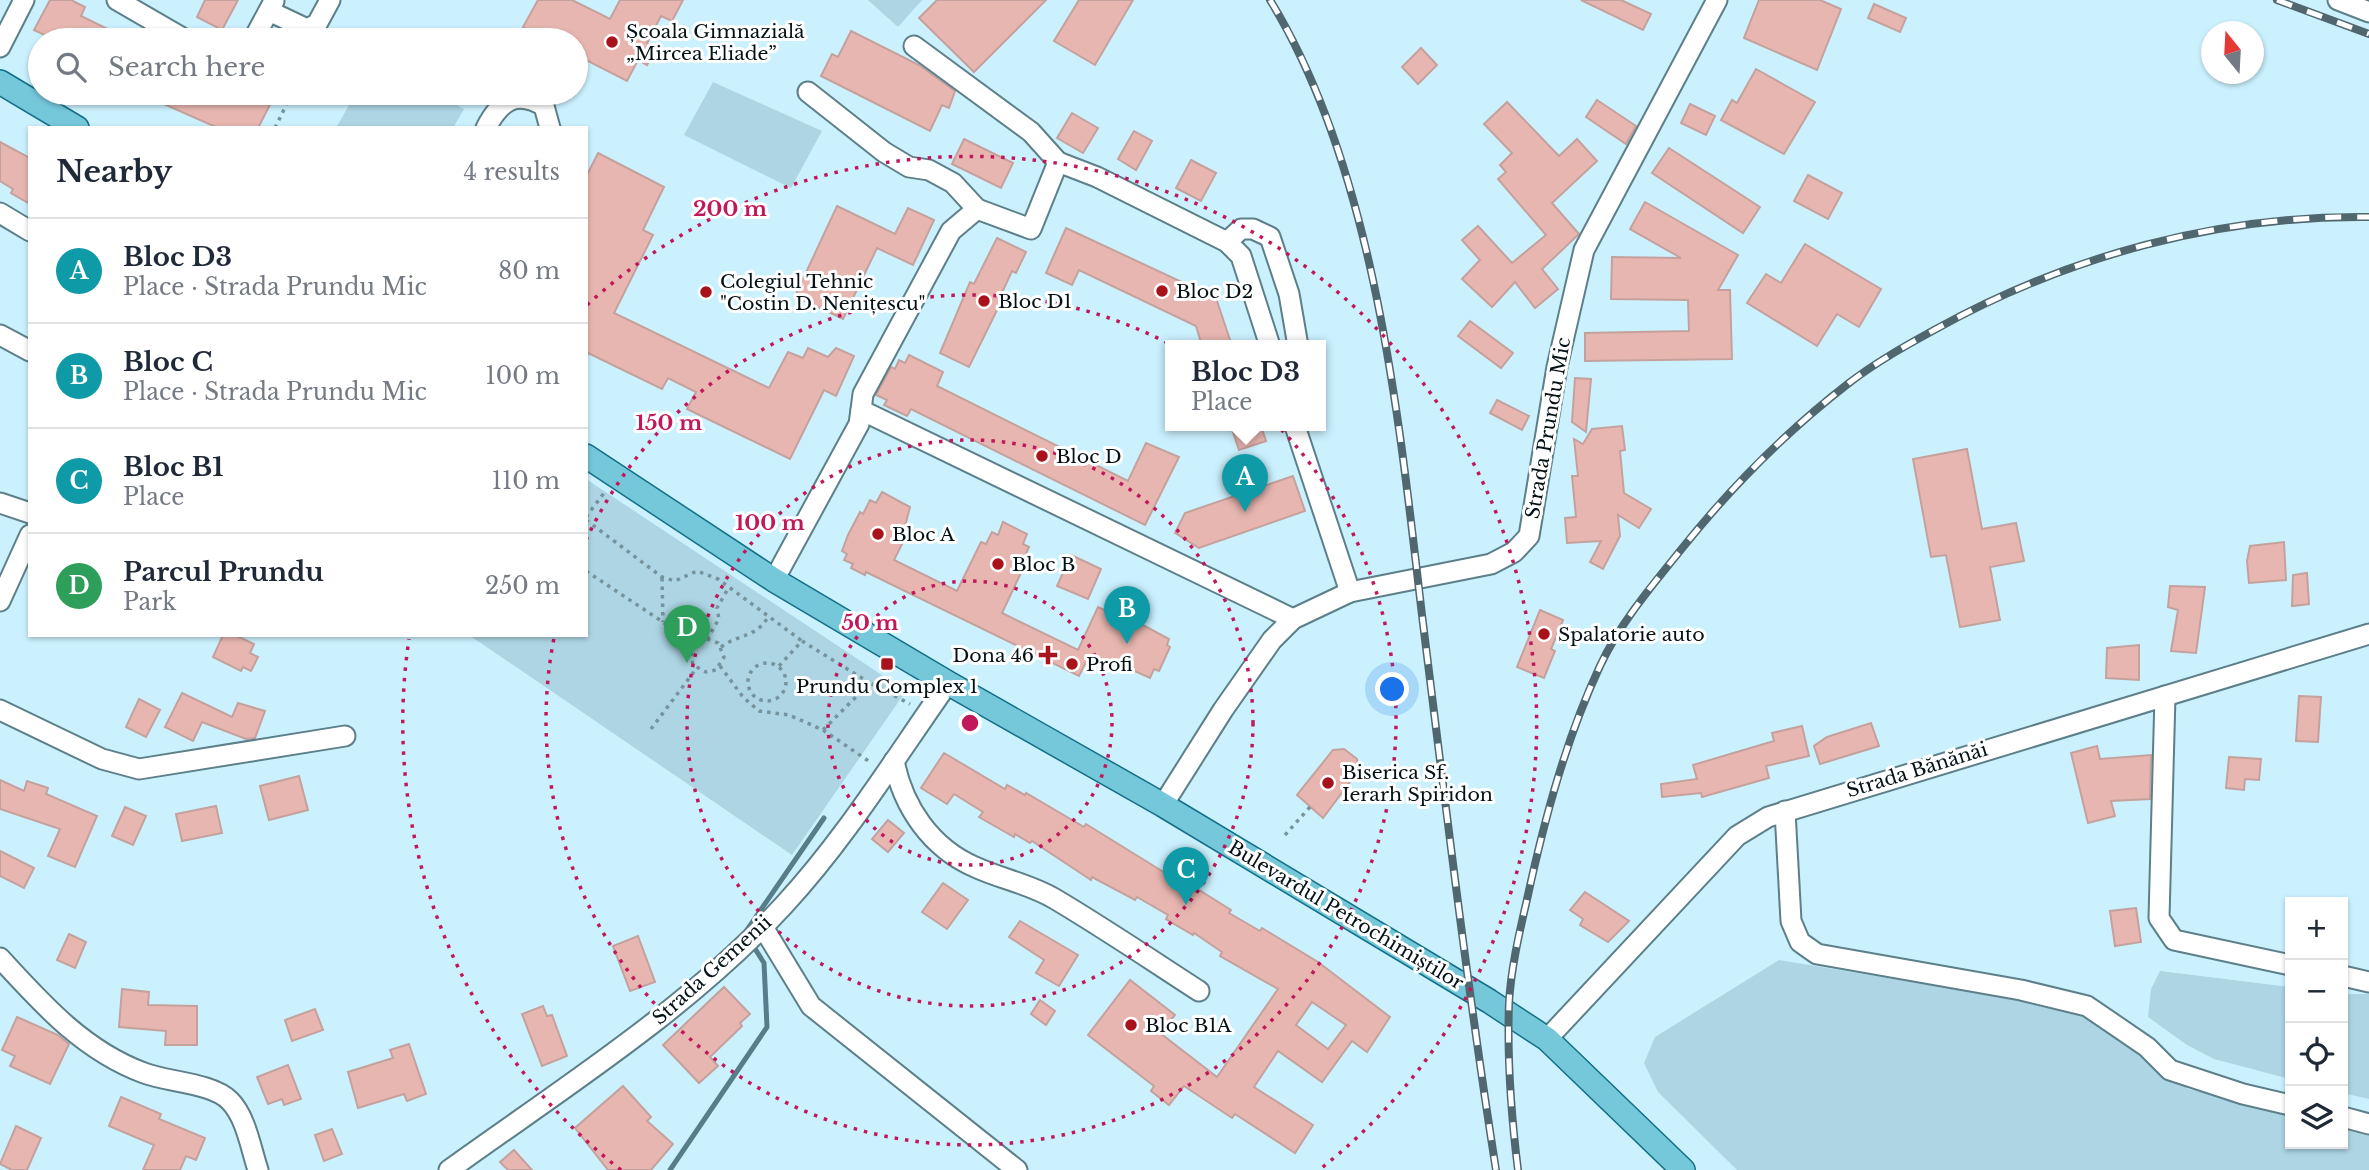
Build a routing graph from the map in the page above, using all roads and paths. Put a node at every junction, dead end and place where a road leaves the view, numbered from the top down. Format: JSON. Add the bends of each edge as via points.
{"nodes":[{"id":1,"x":24,"y":0,"type":"edge"},
{"id":2,"x":117,"y":0,"type":"edge"},
{"id":3,"x":330,"y":0,"type":"edge"},
{"id":4,"x":1717,"y":0,"type":"edge"},
{"id":5,"x":2338,"y":0,"type":"edge"},
{"id":6,"x":272,"y":5,"type":"edge"},
{"id":7,"x":2369,"y":12,"type":"edge"},
{"id":8,"x":165,"y":28,"type":"edge"},
{"id":9,"x":260,"y":28,"type":"edge"},
{"id":10,"x":306,"y":28,"type":"edge"},
{"id":11,"x":309,"y":28,"type":"edge"},
{"id":12,"x":914,"y":46,"type":"dead end"},
{"id":13,"x":0,"y":47,"type":"edge"},
{"id":14,"x":0,"y":82,"type":"edge"},
{"id":15,"x":808,"y":92,"type":"dead end"},
{"id":16,"x":28,"y":99,"type":"edge"},
{"id":17,"x":38,"y":105,"type":"edge"},
{"id":18,"x":286,"y":105,"type":"edge"},
{"id":19,"x":503,"y":105,"type":"edge"},
{"id":20,"x":542,"y":105,"type":"edge"},
{"id":21,"x":74,"y":126,"type":"edge"},
{"id":22,"x":276,"y":126,"type":"edge"},
{"id":23,"x":487,"y":126,"type":"edge"},
{"id":24,"x":549,"y":126,"type":"edge"},
{"id":25,"x":1058,"y":162,"type":"junction"},
{"id":26,"x":977,"y":209,"type":"junction"},
{"id":27,"x":0,"y":213,"type":"edge"},
{"id":28,"x":28,"y":230,"type":"edge"},
{"id":29,"x":1227,"y":242,"type":"junction"},
{"id":30,"x":0,"y":335,"type":"edge"},
{"id":31,"x":1268,"y":340,"type":"edge"},
{"id":32,"x":1297,"y":340,"type":"edge"},
{"id":33,"x":28,"y":350,"type":"edge"},
{"id":34,"x":861,"y":410,"type":"junction"},
{"id":35,"x":1297,"y":431,"type":"edge"},
{"id":36,"x":1310,"y":431,"type":"edge"},
{"id":37,"x":588,"y":457,"type":"edge"},
{"id":38,"x":617,"y":476,"type":"junction"},
{"id":39,"x":1313,"y":482,"type":"junction"},
{"id":40,"x":0,"y":503,"type":"edge"},
{"id":41,"x":28,"y":512,"type":"edge"},
{"id":42,"x":588,"y":515,"type":"edge"},
{"id":43,"x":588,"y":520,"type":"edge"},
{"id":44,"x":28,"y":539,"type":"edge"},
{"id":45,"x":588,"y":572,"type":"edge"},
{"id":46,"x":662,"y":578,"type":"junction"},
{"id":47,"x":774,"y":580,"type":"junction"},
{"id":48,"x":729,"y":587,"type":"junction"},
{"id":49,"x":1350,"y":592,"type":"junction"},
{"id":50,"x":0,"y":601,"type":"edge"},
{"id":51,"x":768,"y":617,"type":"junction"},
{"id":52,"x":1293,"y":619,"type":"junction"},
{"id":53,"x":663,"y":622,"type":"junction"},
{"id":54,"x":2369,"y":634,"type":"edge"},
{"id":55,"x":707,"y":639,"type":"junction"},
{"id":56,"x":802,"y":641,"type":"junction"},
{"id":57,"x":692,"y":647,"type":"junction"},
{"id":58,"x":721,"y":647,"type":"junction"},
{"id":59,"x":720,"y":666,"type":"junction"},
{"id":60,"x":779,"y":667,"type":"junction"},
{"id":61,"x":696,"y":668,"type":"junction"},
{"id":62,"x":870,"y":683,"type":"junction"},
{"id":63,"x":948,"y":683,"type":"junction"},
{"id":64,"x":2165,"y":695,"type":"junction"},
{"id":65,"x":755,"y":697,"type":"junction"},
{"id":66,"x":749,"y":702,"type":"junction"},
{"id":67,"x":0,"y":710,"type":"edge"},
{"id":68,"x":926,"y":714,"type":"junction"},
{"id":69,"x":651,"y":729,"type":"dead end"},
{"id":70,"x":823,"y":730,"type":"junction"},
{"id":71,"x":345,"y":736,"type":"dead end"},
{"id":72,"x":890,"y":767,"type":"junction"},
{"id":73,"x":1163,"y":805,"type":"junction"},
{"id":74,"x":1310,"y":807,"type":"dead end"},
{"id":75,"x":1785,"y":811,"type":"junction"},
{"id":76,"x":1285,"y":835,"type":"dead end"},
{"id":77,"x":762,"y":927,"type":"junction"},
{"id":78,"x":0,"y":958,"type":"edge"},
{"id":79,"x":2285,"y":964,"type":"edge"},
{"id":80,"x":2348,"y":977,"type":"edge"},
{"id":81,"x":2369,"y":982,"type":"edge"},
{"id":82,"x":1199,"y":991,"type":"dead end"},
{"id":83,"x":1547,"y":1039,"type":"junction"},
{"id":84,"x":2285,"y":1104,"type":"edge"},
{"id":85,"x":2348,"y":1118,"type":"edge"},
{"id":86,"x":2369,"y":1124,"type":"edge"},
{"id":87,"x":258,"y":1170,"type":"edge"},
{"id":88,"x":449,"y":1170,"type":"edge"},
{"id":89,"x":1017,"y":1170,"type":"edge"},
{"id":90,"x":1683,"y":1170,"type":"edge"}],
"edges":[{"from":1,"to":13,"type":"street"},
{"from":2,"to":8,"type":"street"},
{"from":3,"to":11,"type":"street","via":[[317,24]]},
{"from":4,"to":49,"type":"street","name":"Strada Prundu Mic","via":[[1584,250],[1557,367],[1529,536],[1514,552],[1492,564]]},
{"from":5,"to":7,"type":"street"},
{"from":6,"to":9,"type":"street"},
{"from":6,"to":10,"type":"street"},
{"from":12,"to":25,"type":"street","via":[[1031,132]]},
{"from":14,"to":16,"type":"main road"},
{"from":15,"to":26,"type":"street","via":[[884,152],[953,183]]},
{"from":17,"to":21,"type":"main road"},
{"from":18,"to":22,"type":"path"},
{"from":19,"to":23,"type":"street"},
{"from":20,"to":24,"type":"street"},
{"from":25,"to":26,"type":"street","via":[[1031,229]]},
{"from":25,"to":29,"type":"street"},
{"from":26,"to":34,"type":"street","via":[[951,231],[863,394]]},
{"from":27,"to":28,"type":"street"},
{"from":29,"to":31,"type":"street","via":[[1241,256]]},
{"from":29,"to":32,"type":"street","via":[[1241,229],[1270,237],[1289,294]]},
{"from":30,"to":33,"type":"street"},
{"from":34,"to":47,"type":"street","via":[[859,424]]},
{"from":34,"to":52,"type":"street"},
{"from":35,"to":39,"type":"street"},
{"from":36,"to":39,"type":"street"},
{"from":37,"to":38,"type":"main road","name":"Bulevardul Petrochimiștilor"},
{"from":38,"to":42,"type":"path"},
{"from":38,"to":47,"type":"main road","name":"Bulevardul Petrochimiștilor"},
{"from":39,"to":49,"type":"street"},
{"from":40,"to":41,"type":"street"},
{"from":43,"to":46,"type":"path"},
{"from":44,"to":50,"type":"street"},
{"from":45,"to":53,"type":"path"},
{"from":46,"to":48,"type":"path","via":[[675,581],[697,571]]},
{"from":46,"to":53,"type":"path"},
{"from":47,"to":63,"type":"main road","name":"Bulevardul Petrochimiștilor"},
{"from":48,"to":51,"type":"path"},
{"from":48,"to":55,"type":"path"},
{"from":49,"to":52,"type":"street","name":"Strada Prundu Mic"},
{"from":51,"to":56,"type":"path"},
{"from":51,"to":58,"type":"path","via":[[753,635],[738,635]]},
{"from":52,"to":73,"type":"street","name":"Strada Prundu Mic","via":[[1272,640],[1223,710]]},
{"from":53,"to":57,"type":"path"},
{"from":54,"to":64,"type":"street","name":"Strada Bănănăi"},
{"from":55,"to":57,"type":"path"},
{"from":55,"to":58,"type":"path"},
{"from":56,"to":60,"type":"path"},
{"from":56,"to":62,"type":"path"},
{"from":57,"to":61,"type":"path","via":[[690,656]]},
{"from":58,"to":59,"type":"path","via":[[724,657]]},
{"from":59,"to":61,"type":"path","via":[[711,672]]},
{"from":59,"to":66,"type":"path"},
{"from":60,"to":65,"type":"path","via":[[768,663],[752,670],[748,681]]},
{"from":60,"to":65,"type":"path","via":[[786,678],[784,691],[768,701]]},
{"from":61,"to":69,"type":"path"},
{"from":62,"to":68,"type":"path"},
{"from":62,"to":70,"type":"path"},
{"from":63,"to":68,"type":"street","name":"Strada Gemenii"},
{"from":63,"to":73,"type":"main road","name":"Bulevardul Petrochimiștilor"},
{"from":64,"to":75,"type":"street","name":"Strada Bănănăi"},
{"from":64,"to":79,"type":"street","via":[[2159,918],[2174,940]]},
{"from":65,"to":66,"type":"path"},
{"from":66,"to":70,"type":"path","via":[[759,711],[789,715]]},
{"from":67,"to":71,"type":"street","via":[[102,759],[139,769]]},
{"from":68,"to":72,"type":"street","name":"Strada Gemenii"},
{"from":70,"to":72,"type":"path"},
{"from":72,"to":77,"type":"street","name":"Strada Gemenii","via":[[815,870]]},
{"from":72,"to":82,"type":"street","via":[[925,830],[947,851],[1052,897]]},
{"from":73,"to":83,"type":"main road","name":"Bulevardul Petrochimiștilor"},
{"from":74,"to":76,"type":"path"},
{"from":75,"to":83,"type":"street","name":"Strada Bănănăi","via":[[1737,835]]},
{"from":75,"to":84,"type":"street","via":[[1791,921],[1800,942],[1817,954],[2087,1006],[2147,1047],[2170,1070]]},
{"from":77,"to":88,"type":"street","name":"Strada Gemenii","via":[[652,1025]]},
{"from":77,"to":89,"type":"street","via":[[811,1006]]},
{"from":78,"to":87,"type":"street","via":[[52,1015],[102,1053],[145,1073],[230,1100]]},
{"from":80,"to":81,"type":"street"},
{"from":83,"to":90,"type":"main road","name":"Bulevardul Petrochimiștilor"},
{"from":85,"to":86,"type":"street"}]}
